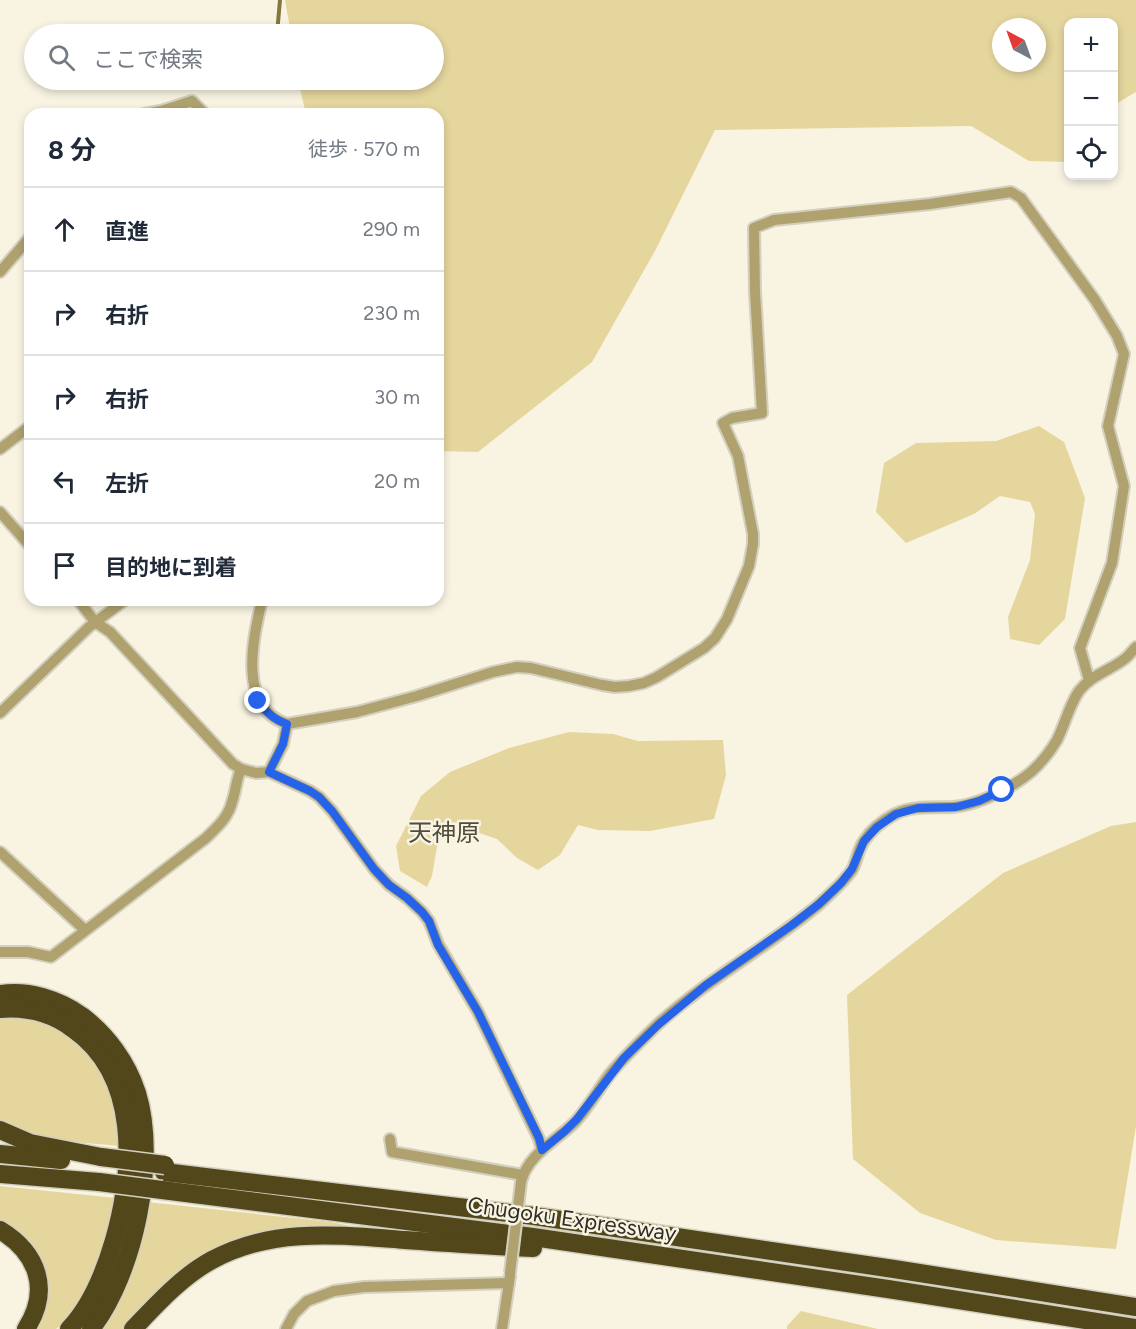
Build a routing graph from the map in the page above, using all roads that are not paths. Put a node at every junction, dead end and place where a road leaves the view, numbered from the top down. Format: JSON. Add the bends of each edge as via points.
{"nodes":[{"id":1,"x":169,"y":108,"type":"edge"},
{"id":2,"x":199,"y":108,"type":"edge"},
{"id":3,"x":24,"y":244,"type":"edge"},
{"id":4,"x":0,"y":272,"type":"edge"},
{"id":5,"x":24,"y":431,"type":"edge"},
{"id":6,"x":0,"y":449,"type":"edge"},
{"id":7,"x":0,"y":512,"type":"edge"},
{"id":8,"x":24,"y":539,"type":"edge"},
{"id":9,"x":83,"y":606,"type":"edge"},
{"id":10,"x":118,"y":606,"type":"edge"},
{"id":11,"x":261,"y":606,"type":"edge"},
{"id":12,"x":95,"y":622,"type":"junction"},
{"id":13,"x":1136,"y":647,"type":"edge"},
{"id":14,"x":1089,"y":680,"type":"junction"},
{"id":15,"x":0,"y":713,"type":"edge"},
{"id":16,"x":287,"y":724,"type":"junction"},
{"id":17,"x":241,"y":769,"type":"junction"},
{"id":18,"x":269,"y":772,"type":"junction"},
{"id":19,"x":0,"y":852,"type":"edge"},
{"id":20,"x":85,"y":930,"type":"junction"},
{"id":21,"x":0,"y":952,"type":"edge"},
{"id":22,"x":0,"y":994,"type":"edge"},
{"id":23,"x":0,"y":1009,"type":"edge"},
{"id":24,"x":0,"y":1130,"type":"edge"},
{"id":25,"x":390,"y":1139,"type":"dead end"},
{"id":26,"x":542,"y":1150,"type":"junction"},
{"id":27,"x":0,"y":1154,"type":"edge"},
{"id":28,"x":101,"y":1160,"type":"junction"},
{"id":29,"x":0,"y":1174,"type":"edge"},
{"id":30,"x":522,"y":1179,"type":"junction"},
{"id":31,"x":0,"y":1230,"type":"edge"},
{"id":32,"x":675,"y":1258,"type":"junction"},
{"id":33,"x":510,"y":1278,"type":"junction"},
{"id":34,"x":1136,"y":1307,"type":"edge"},
{"id":35,"x":1136,"y":1328,"type":"edge"},
{"id":36,"x":26,"y":1329,"type":"edge"},
{"id":37,"x":69,"y":1329,"type":"edge"},
{"id":38,"x":91,"y":1329,"type":"edge"},
{"id":39,"x":133,"y":1329,"type":"edge"},
{"id":40,"x":286,"y":1329,"type":"edge"},
{"id":41,"x":502,"y":1329,"type":"edge"}],
"edges":[{"from":1,"to":2,"type":"street","via":[[192,100]]},
{"from":3,"to":4,"type":"street"},
{"from":5,"to":6,"type":"street"},
{"from":7,"to":8,"type":"street"},
{"from":9,"to":12,"type":"street"},
{"from":10,"to":12,"type":"street"},
{"from":11,"to":16,"type":"street","via":[[254,646],[254,687],[267,712]]},
{"from":12,"to":15,"type":"street"},
{"from":12,"to":17,"type":"street","via":[[110,632]]},
{"from":13,"to":14,"type":"street","via":[[1126,658]]},
{"from":14,"to":16,"type":"street","via":[[1080,648],[1112,562],[1124,486],[1108,426],[1124,354],[1095,300],[1021,198],[1011,192],[774,220],[754,228],[762,413],[723,423],[738,456],[753,544],[749,566],[727,619],[704,648],[657,677],[629,686],[602,686],[517,667],[357,712]]},
{"from":14,"to":26,"type":"street","via":[[1072,703],[1046,758],[1030,773],[979,801],[956,807],[918,808],[896,814],[877,827],[864,841],[841,883],[792,925],[706,985],[658,1025],[624,1058],[577,1119]]},
{"from":16,"to":18,"type":"street","via":[[283,744]]},
{"from":17,"to":18,"type":"street"},
{"from":17,"to":20,"type":"street","via":[[224,820]]},
{"from":18,"to":26,"type":"street","via":[[319,797],[374,869],[429,921],[438,945],[478,1012]]},
{"from":19,"to":20,"type":"street"},
{"from":20,"to":21,"type":"street","via":[[51,957]]},
{"from":22,"to":38,"type":"highway","via":[[42,996],[76,1012],[119,1055],[137,1093],[145,1136],[143,1183],[134,1233],[120,1276]]},
{"from":23,"to":37,"type":"highway","via":[[23,1009],[50,1016],[81,1034],[104,1061],[125,1116],[128,1156],[118,1226],[99,1283]]},
{"from":24,"to":28,"type":"highway","via":[[30,1143]]},
{"from":25,"to":30,"type":"street","via":[[392,1152]]},
{"from":26,"to":30,"type":"street"},
{"from":27,"to":28,"type":"highway","name":"Chugoku Expressway"},
{"from":28,"to":34,"type":"highway","name":"Chugoku Expressway","via":[[534,1216]]},
{"from":29,"to":32,"type":"highway","name":"Chugoku Expressway","bridge":true,"via":[[99,1182]]},
{"from":30,"to":33,"type":"street","bridge":true},
{"from":31,"to":36,"type":"highway","via":[[26,1253],[39,1279],[37,1307]]},
{"from":32,"to":35,"type":"highway","name":"Chugoku Expressway"},
{"from":32,"to":39,"type":"highway","via":[[338,1236],[283,1237],[228,1252],[204,1265]]},
{"from":33,"to":40,"type":"street","via":[[334,1291],[307,1301]]},
{"from":33,"to":41,"type":"street"}]}
